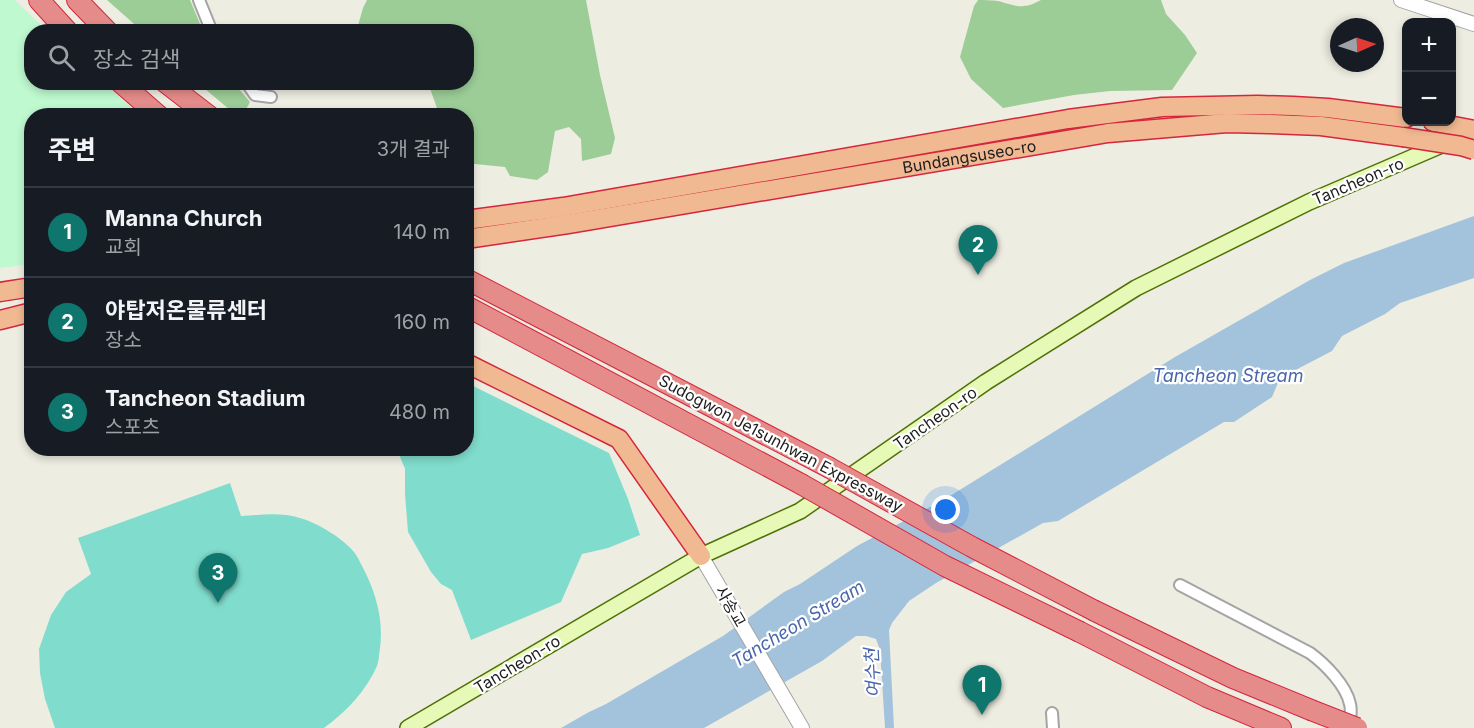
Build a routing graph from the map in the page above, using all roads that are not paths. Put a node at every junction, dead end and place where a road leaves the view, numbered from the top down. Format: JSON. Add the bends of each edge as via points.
{"nodes":[{"id":1,"x":39,"y":0,"type":"edge"},
{"id":2,"x":77,"y":0,"type":"edge"},
{"id":3,"x":199,"y":0,"type":"edge"},
{"id":4,"x":1401,"y":0,"type":"edge"},
{"id":5,"x":61,"y":24,"type":"edge"},
{"id":6,"x":100,"y":24,"type":"edge"},
{"id":7,"x":209,"y":24,"type":"edge"},
{"id":8,"x":1474,"y":24,"type":"edge"},
{"id":9,"x":129,"y":90,"type":"edge"},
{"id":10,"x":175,"y":90,"type":"edge"},
{"id":11,"x":252,"y":90,"type":"edge"},
{"id":12,"x":271,"y":97,"type":"dead end"},
{"id":13,"x":150,"y":108,"type":"edge"},
{"id":14,"x":199,"y":108,"type":"edge"},
{"id":15,"x":1402,"y":117,"type":"edge"},
{"id":16,"x":1451,"y":126,"type":"edge"},
{"id":17,"x":1474,"y":131,"type":"edge"},
{"id":18,"x":1474,"y":150,"type":"edge"},
{"id":19,"x":474,"y":219,"type":"edge"},
{"id":20,"x":474,"y":238,"type":"edge"},
{"id":21,"x":474,"y":283,"type":"edge"},
{"id":22,"x":24,"y":288,"type":"edge"},
{"id":23,"x":0,"y":292,"type":"edge"},
{"id":24,"x":24,"y":309,"type":"edge"},
{"id":25,"x":474,"y":310,"type":"edge"},
{"id":26,"x":0,"y":312,"type":"edge"},
{"id":27,"x":24,"y":314,"type":"edge"},
{"id":28,"x":0,"y":320,"type":"edge"},
{"id":29,"x":474,"y":367,"type":"edge"},
{"id":30,"x":701,"y":556,"type":"junction"},
{"id":31,"x":1180,"y":585,"type":"dead end"},
{"id":32,"x":1052,"y":713,"type":"dead end"},
{"id":33,"x":408,"y":728,"type":"edge"},
{"id":34,"x":802,"y":728,"type":"edge"},
{"id":35,"x":1053,"y":728,"type":"edge"},
{"id":36,"x":1281,"y":728,"type":"edge"},
{"id":37,"x":1350,"y":728,"type":"edge"},
{"id":38,"x":1357,"y":728,"type":"edge"}],
"edges":[{"from":1,"to":5,"type":"highway"},
{"from":2,"to":6,"type":"highway"},
{"from":3,"to":7,"type":"street"},
{"from":4,"to":8,"type":"street"},
{"from":9,"to":13,"type":"highway"},
{"from":10,"to":14,"type":"highway"},
{"from":11,"to":12,"type":"street","via":[[255,95]]},
{"from":15,"to":19,"type":"highway","name":"Bundangsuseo-ro","via":[[1293,106],[1162,107],[1068,119],[563,207]]},
{"from":16,"to":17,"type":"highway"},
{"from":17,"to":30,"type":"main road","name":"Tancheon-ro","via":[[1309,202],[1136,288],[986,382],[800,511]]},
{"from":18,"to":20,"type":"highway","name":"Bundangsuseo-ro","bridge":true,"via":[[1321,126],[1227,123],[1108,133]]},
{"from":21,"to":38,"type":"highway","name":"Sudogwon Je1sunhwan Expressway","bridge":true,"via":[[828,466],[972,548],[1095,611],[1233,678]]},
{"from":22,"to":23,"type":"highway"},
{"from":24,"to":26,"type":"highway"},
{"from":25,"to":36,"type":"highway","name":"Sudogwon Je1sunhwan Expressway","bridge":true,"via":[[801,484],[945,566],[1207,697]]},
{"from":27,"to":28,"type":"highway"},
{"from":29,"to":30,"type":"highway","via":[[619,439]]},
{"from":30,"to":33,"type":"main road","name":"Tancheon-ro"},
{"from":30,"to":34,"type":"street","name":"사송교"},
{"from":31,"to":37,"type":"street","via":[[1310,652],[1341,684],[1350,704]]},
{"from":32,"to":35,"type":"street"}]}
